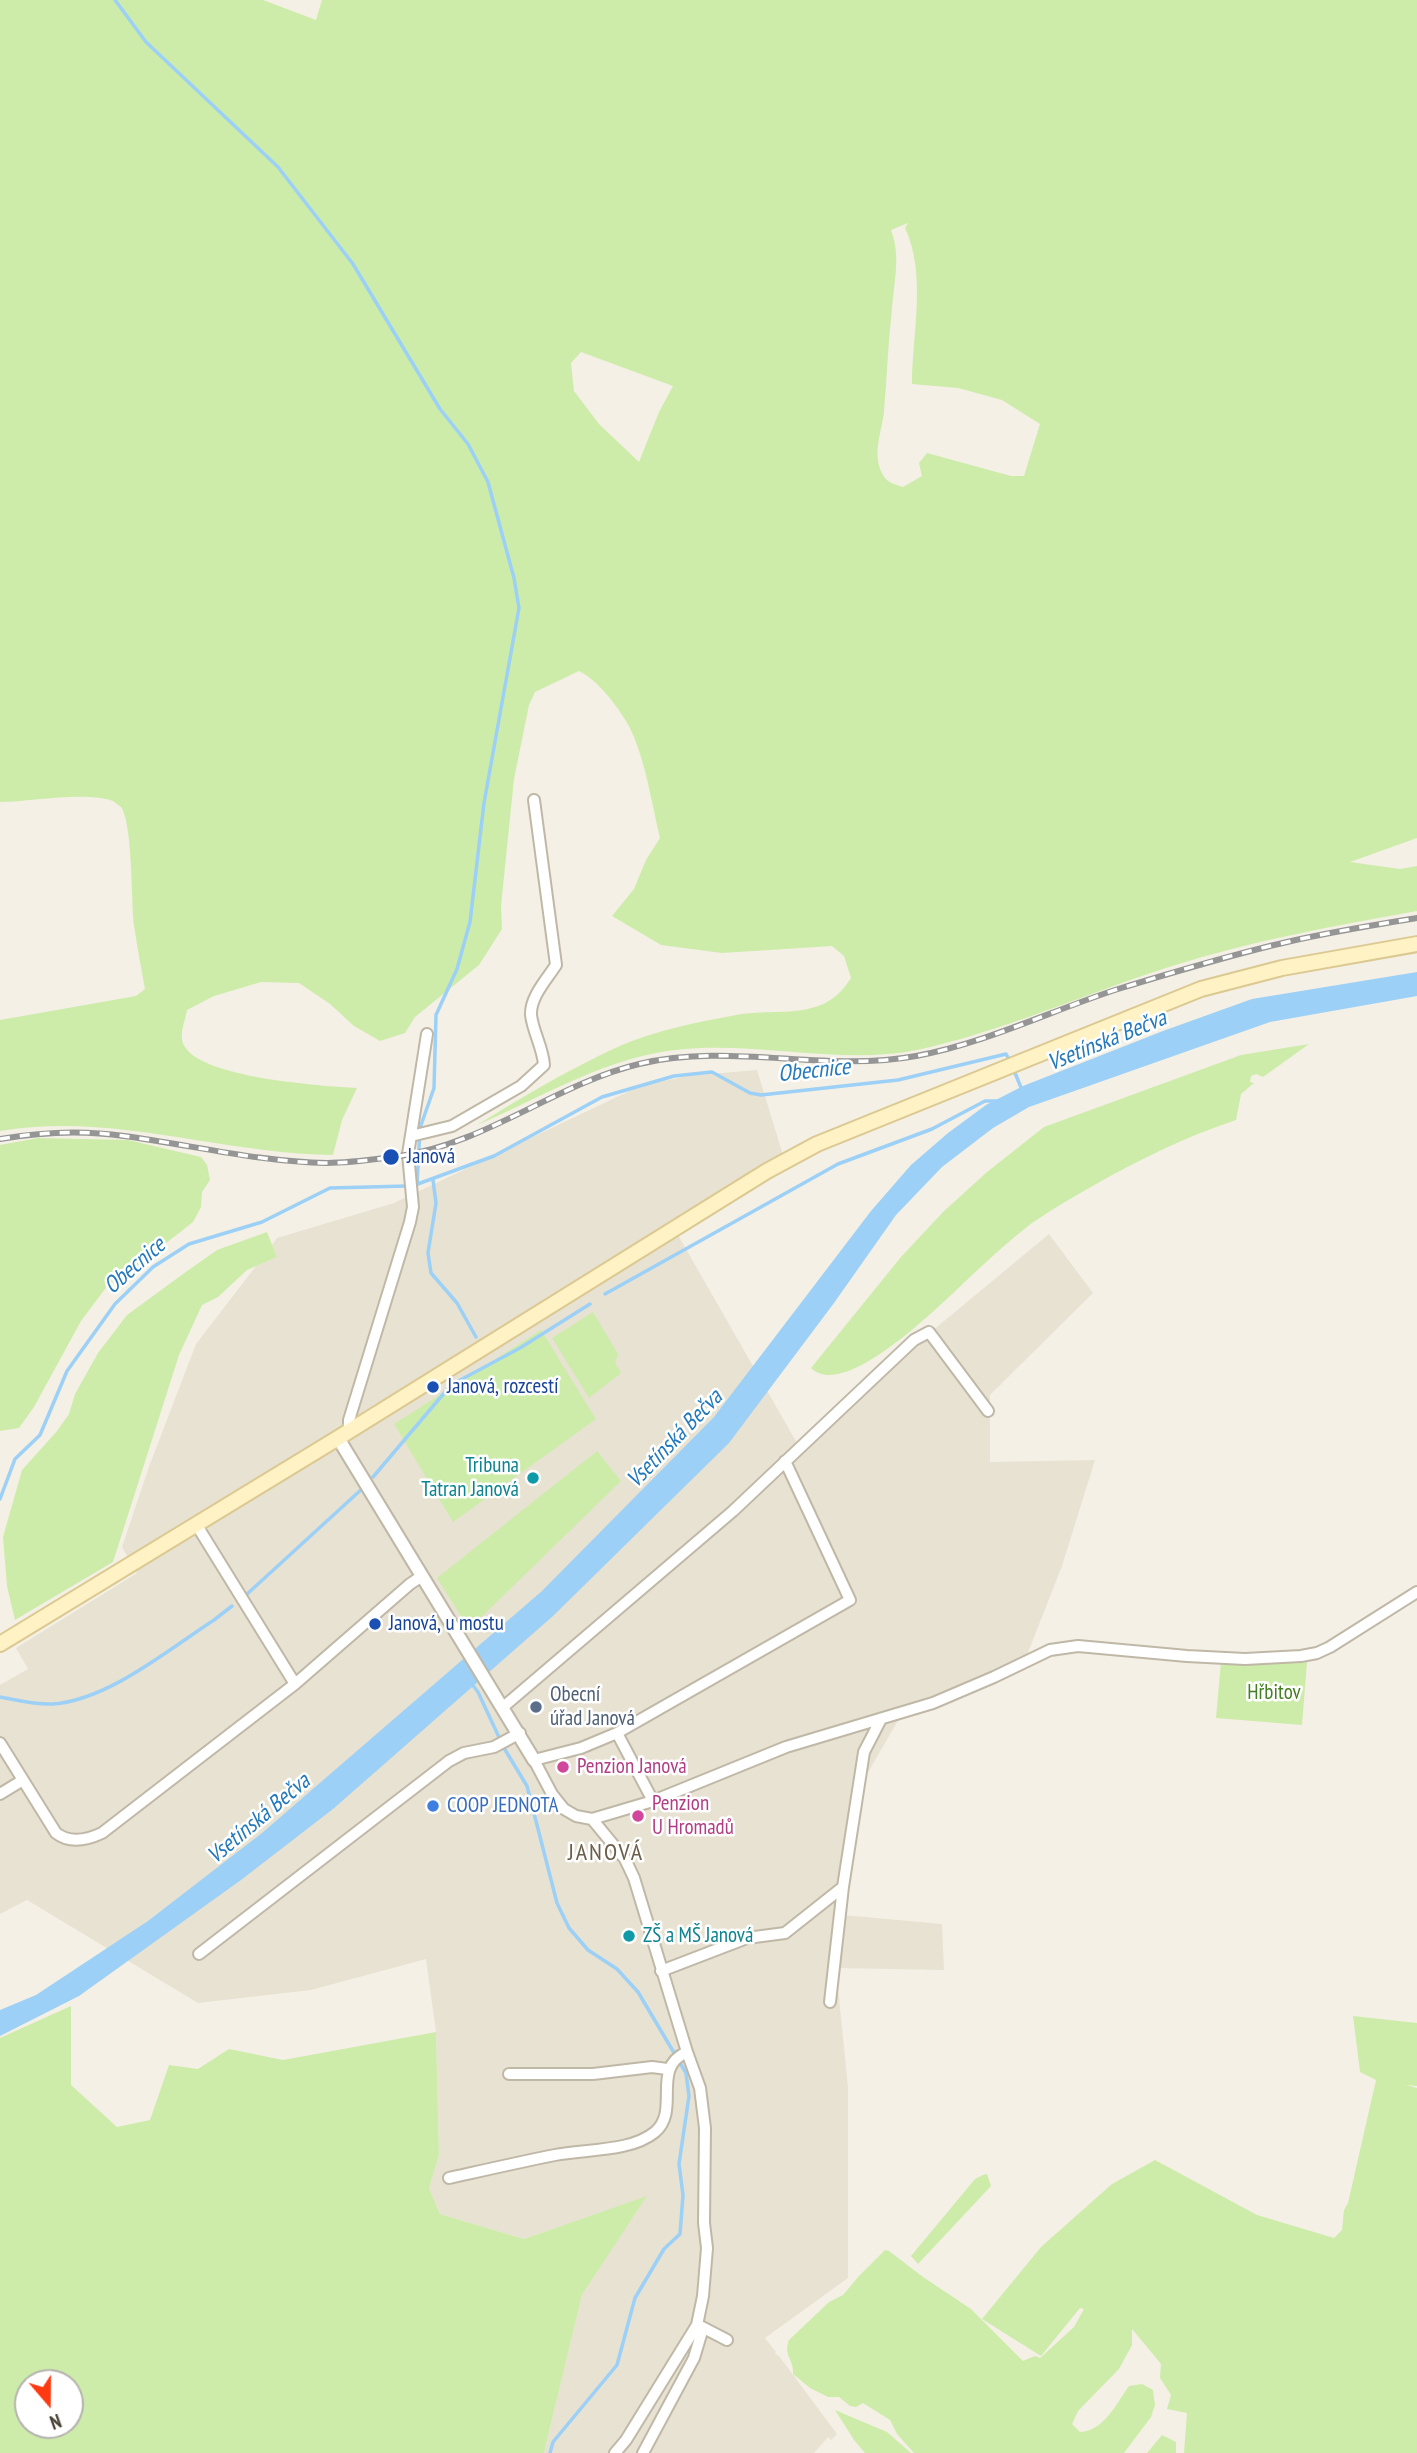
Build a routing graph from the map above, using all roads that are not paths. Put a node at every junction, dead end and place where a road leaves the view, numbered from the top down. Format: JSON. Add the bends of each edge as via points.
{"nodes":[{"id":1,"x":534,"y":800,"type":"dead end"},
{"id":2,"x":1417,"y":944,"type":"edge"},
{"id":3,"x":427,"y":1034,"type":"dead end"},
{"id":4,"x":411,"y":1136,"type":"junction"},
{"id":5,"x":988,"y":1411,"type":"dead end"},
{"id":6,"x":344,"y":1434,"type":"junction"},
{"id":7,"x":785,"y":1461,"type":"junction"},
{"id":8,"x":195,"y":1524,"type":"junction"},
{"id":9,"x":424,"y":1579,"type":"junction"},
{"id":10,"x":1417,"y":1592,"type":"edge"},
{"id":11,"x":1,"y":1643,"type":"edge"},
{"id":12,"x":295,"y":1684,"type":"junction"},
{"id":13,"x":500,"y":1704,"type":"junction"},
{"id":14,"x":881,"y":1719,"type":"junction"},
{"id":15,"x":617,"y":1733,"type":"junction"},
{"id":16,"x":514,"y":1737,"type":"junction"},
{"id":17,"x":0,"y":1743,"type":"edge"},
{"id":18,"x":534,"y":1760,"type":"junction"},
{"id":19,"x":23,"y":1780,"type":"junction"},
{"id":20,"x":0,"y":1794,"type":"edge"},
{"id":21,"x":653,"y":1801,"type":"junction"},
{"id":22,"x":592,"y":1819,"type":"junction"},
{"id":23,"x":843,"y":1887,"type":"junction"},
{"id":24,"x":199,"y":1954,"type":"dead end"},
{"id":25,"x":661,"y":1971,"type":"junction"},
{"id":26,"x":830,"y":2002,"type":"dead end"},
{"id":27,"x":677,"y":2060,"type":"junction"},
{"id":28,"x":509,"y":2074,"type":"dead end"},
{"id":29,"x":449,"y":2178,"type":"dead end"},
{"id":30,"x":700,"y":2327,"type":"junction"},
{"id":31,"x":727,"y":2340,"type":"dead end"},
{"id":32,"x":615,"y":2453,"type":"edge"},
{"id":33,"x":643,"y":2453,"type":"edge"}],
"edges":[{"from":1,"to":4,"type":"street","via":[[556,965],[539,990],[531,1014],[544,1065],[521,1086],[452,1126]]},
{"from":2,"to":6,"type":"main road","via":[[1210,986],[817,1144]]},
{"from":3,"to":4,"type":"street"},
{"from":4,"to":6,"type":"street","via":[[410,1222]]},
{"from":5,"to":7,"type":"street","via":[[929,1332],[914,1340]]},
{"from":6,"to":8,"type":"main road"},
{"from":6,"to":9,"type":"street"},
{"from":7,"to":13,"type":"street","via":[[733,1511]]},
{"from":7,"to":15,"type":"street","via":[[850,1600]]},
{"from":8,"to":11,"type":"main road"},
{"from":8,"to":12,"type":"street"},
{"from":9,"to":12,"type":"street","via":[[410,1584]]},
{"from":9,"to":13,"type":"street"},
{"from":10,"to":14,"type":"street","via":[[1317,1653],[1233,1658],[1078,1646],[1050,1650],[933,1703]]},
{"from":12,"to":19,"type":"street","via":[[93,1837],[71,1840],[55,1833]]},
{"from":13,"to":16,"type":"street"},
{"from":14,"to":21,"type":"street","via":[[786,1747]]},
{"from":14,"to":23,"type":"street","via":[[864,1752]]},
{"from":15,"to":18,"type":"street"},
{"from":15,"to":21,"type":"street"},
{"from":16,"to":18,"type":"street"},
{"from":16,"to":24,"type":"street","via":[[449,1760]]},
{"from":17,"to":19,"type":"street"},
{"from":18,"to":22,"type":"street","via":[[564,1809]]},
{"from":19,"to":20,"type":"street"},
{"from":21,"to":22,"type":"street"},
{"from":22,"to":25,"type":"street","via":[[629,1866]]},
{"from":23,"to":25,"type":"street","via":[[785,1933],[747,1938]]},
{"from":23,"to":26,"type":"street"},
{"from":25,"to":27,"type":"street"},
{"from":27,"to":28,"type":"street","via":[[593,2074]]},
{"from":27,"to":29,"type":"street","via":[[666,2106],[651,2135],[631,2144],[557,2154]]},
{"from":27,"to":30,"type":"street","via":[[700,2088],[705,2128],[707,2248]]},
{"from":30,"to":31,"type":"street"},
{"from":30,"to":32,"type":"street"},
{"from":30,"to":33,"type":"street","via":[[694,2358]]}]}
